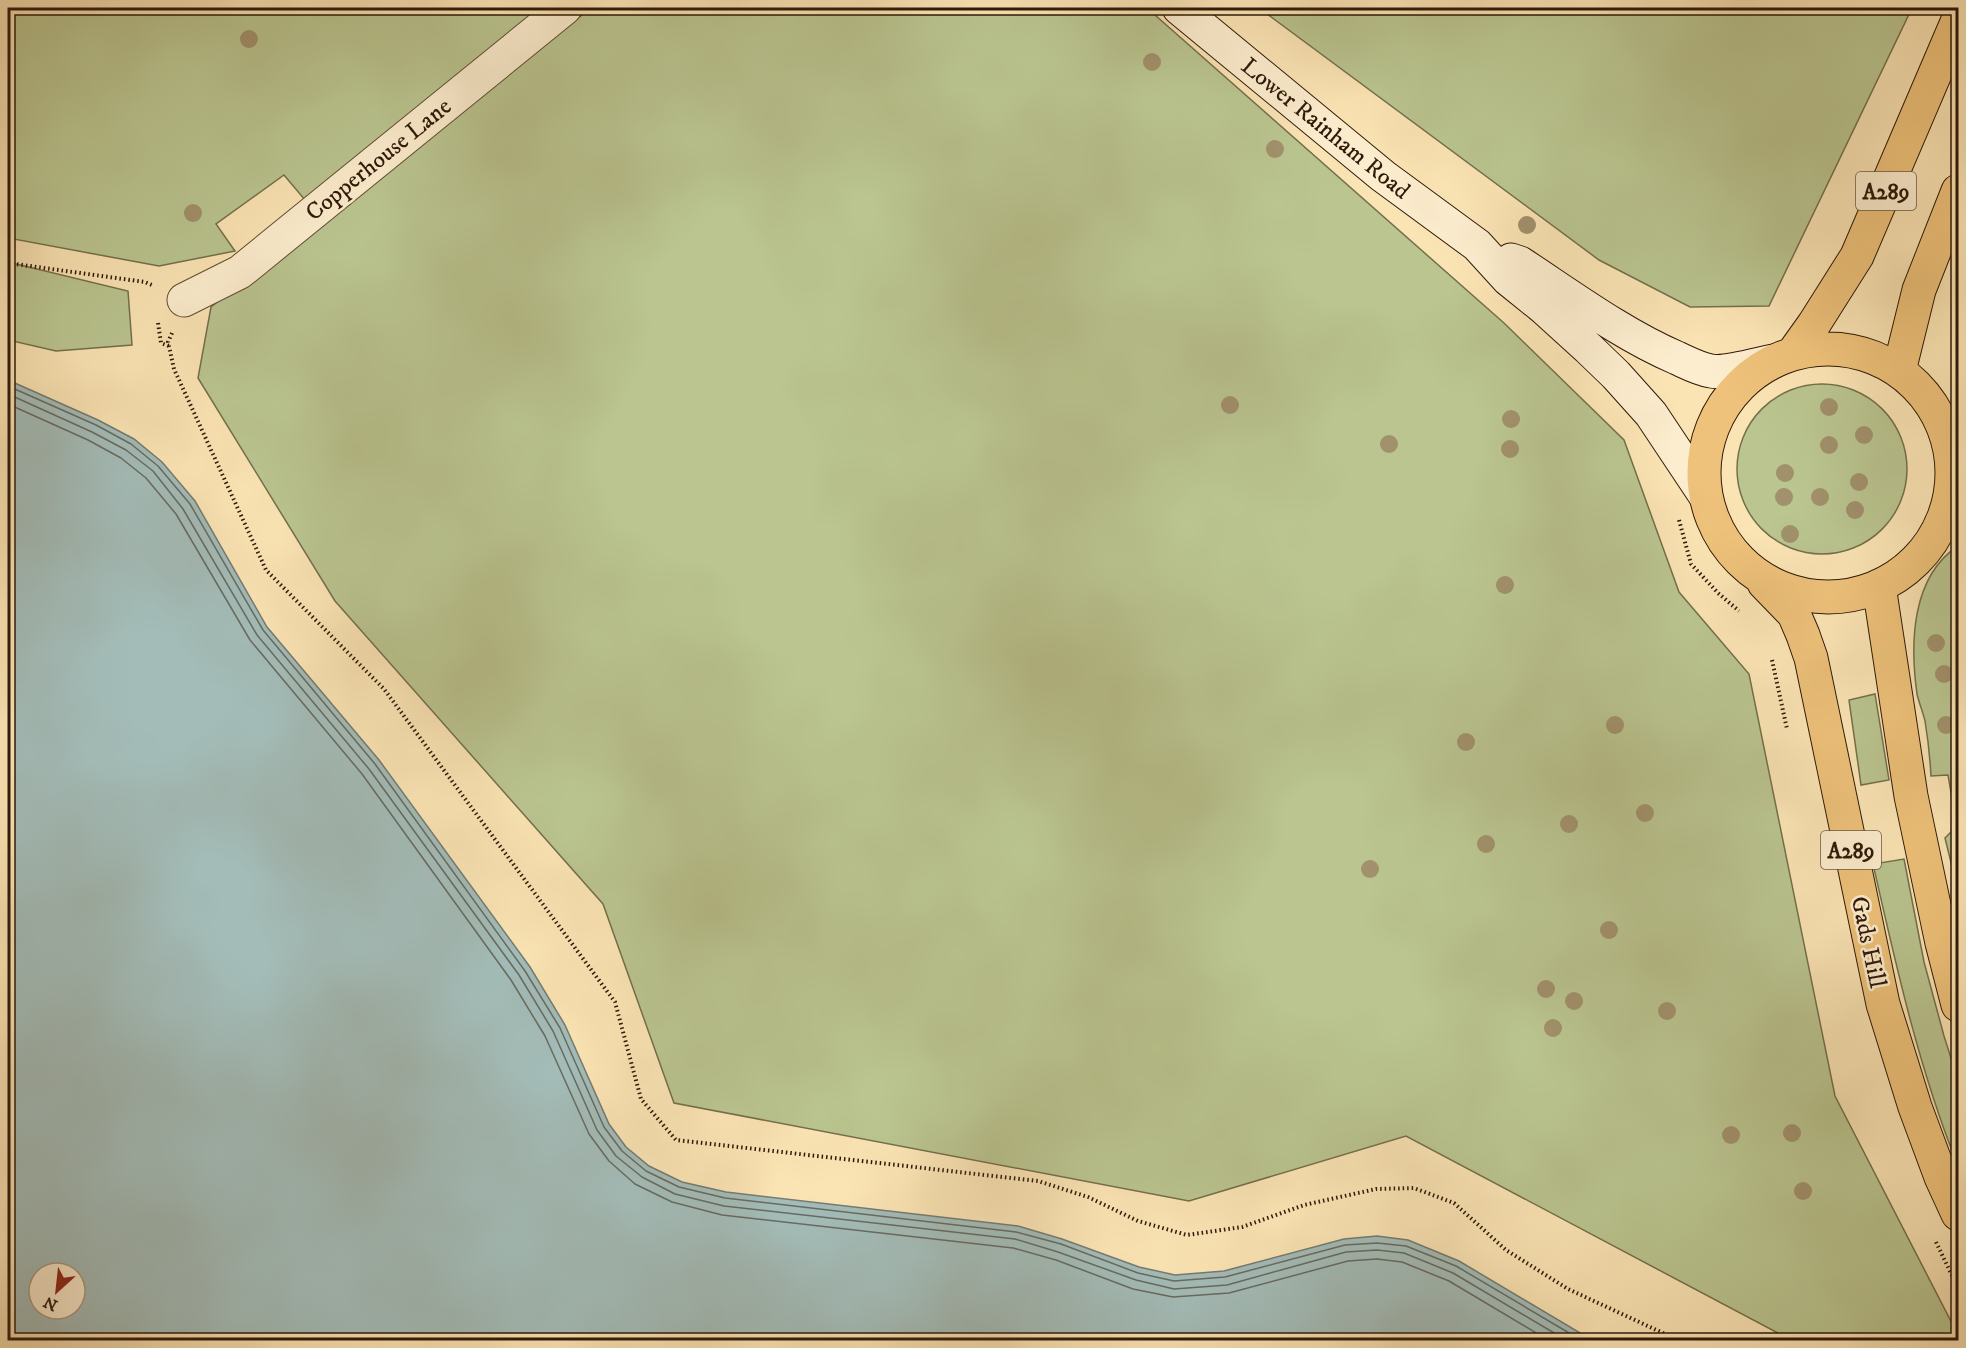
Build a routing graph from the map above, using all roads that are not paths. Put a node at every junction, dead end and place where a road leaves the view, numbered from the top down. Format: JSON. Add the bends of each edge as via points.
{"nodes":[{"id":1,"x":565,"y":8,"type":"edge"},
{"id":2,"x":1179,"y":8,"type":"edge"},
{"id":3,"x":1959,"y":20,"type":"edge"},
{"id":4,"x":1959,"y":191,"type":"edge"},
{"id":5,"x":1477,"y":245,"type":"junction"},
{"id":6,"x":184,"y":300,"type":"road end"},
{"id":7,"x":1784,"y":356,"type":"junction"},
{"id":8,"x":1899,"y":371,"type":"junction"},
{"id":9,"x":1953,"y":438,"type":"edge"},
{"id":10,"x":1705,"y":495,"type":"junction"},
{"id":11,"x":1950,"y":522,"type":"edge"},
{"id":12,"x":1754,"y":573,"type":"junction"},
{"id":13,"x":1879,"y":586,"type":"junction"},
{"id":14,"x":1959,"y":1005,"type":"edge"},
{"id":15,"x":1959,"y":1214,"type":"edge"}],
"edges":[{"from":1,"to":6,"type":"main road","name":"Copperhouse Lane","via":[[246,267]]},
{"from":2,"to":5,"type":"main road","name":"Lower Rainham Road","via":[[1383,176]]},
{"from":3,"to":7,"type":"main road","number":"A289","via":[[1857,256],[1814,324]]},
{"from":4,"to":8,"type":"main road","number":"A289","via":[[1919,290]]},
{"from":5,"to":7,"type":"main road","name":"Lower Rainham Road","via":[[1520,263],[1635,336],[1702,369],[1723,371]]},
{"from":5,"to":10,"type":"main road","name":"Lower Rainham Road","via":[[1508,279],[1629,389],[1662,428]]},
{"from":7,"to":8,"type":"main road","via":[[1839,349],[1870,356]]},
{"from":7,"to":10,"type":"main road","name":"Gads Hill","via":[[1741,384],[1717,417],[1705,455]]},
{"from":8,"to":9,"type":"main road","via":[[1929,400]]},
{"from":9,"to":11,"type":"main road"},
{"from":10,"to":12,"type":"main road","name":"Gads Hill","via":[[1715,525],[1732,551]]},
{"from":11,"to":13,"type":"main road","via":[[1905,571]]},
{"from":12,"to":13,"type":"main road","via":[[1783,589],[1814,597],[1847,596]]},
{"from":12,"to":15,"type":"main road","name":"Gads Hill","number":"A289","via":[[1794,614],[1811,658],[1883,1004],[1915,1107]]},
{"from":13,"to":14,"type":"main road","via":[[1911,796]]}]}
